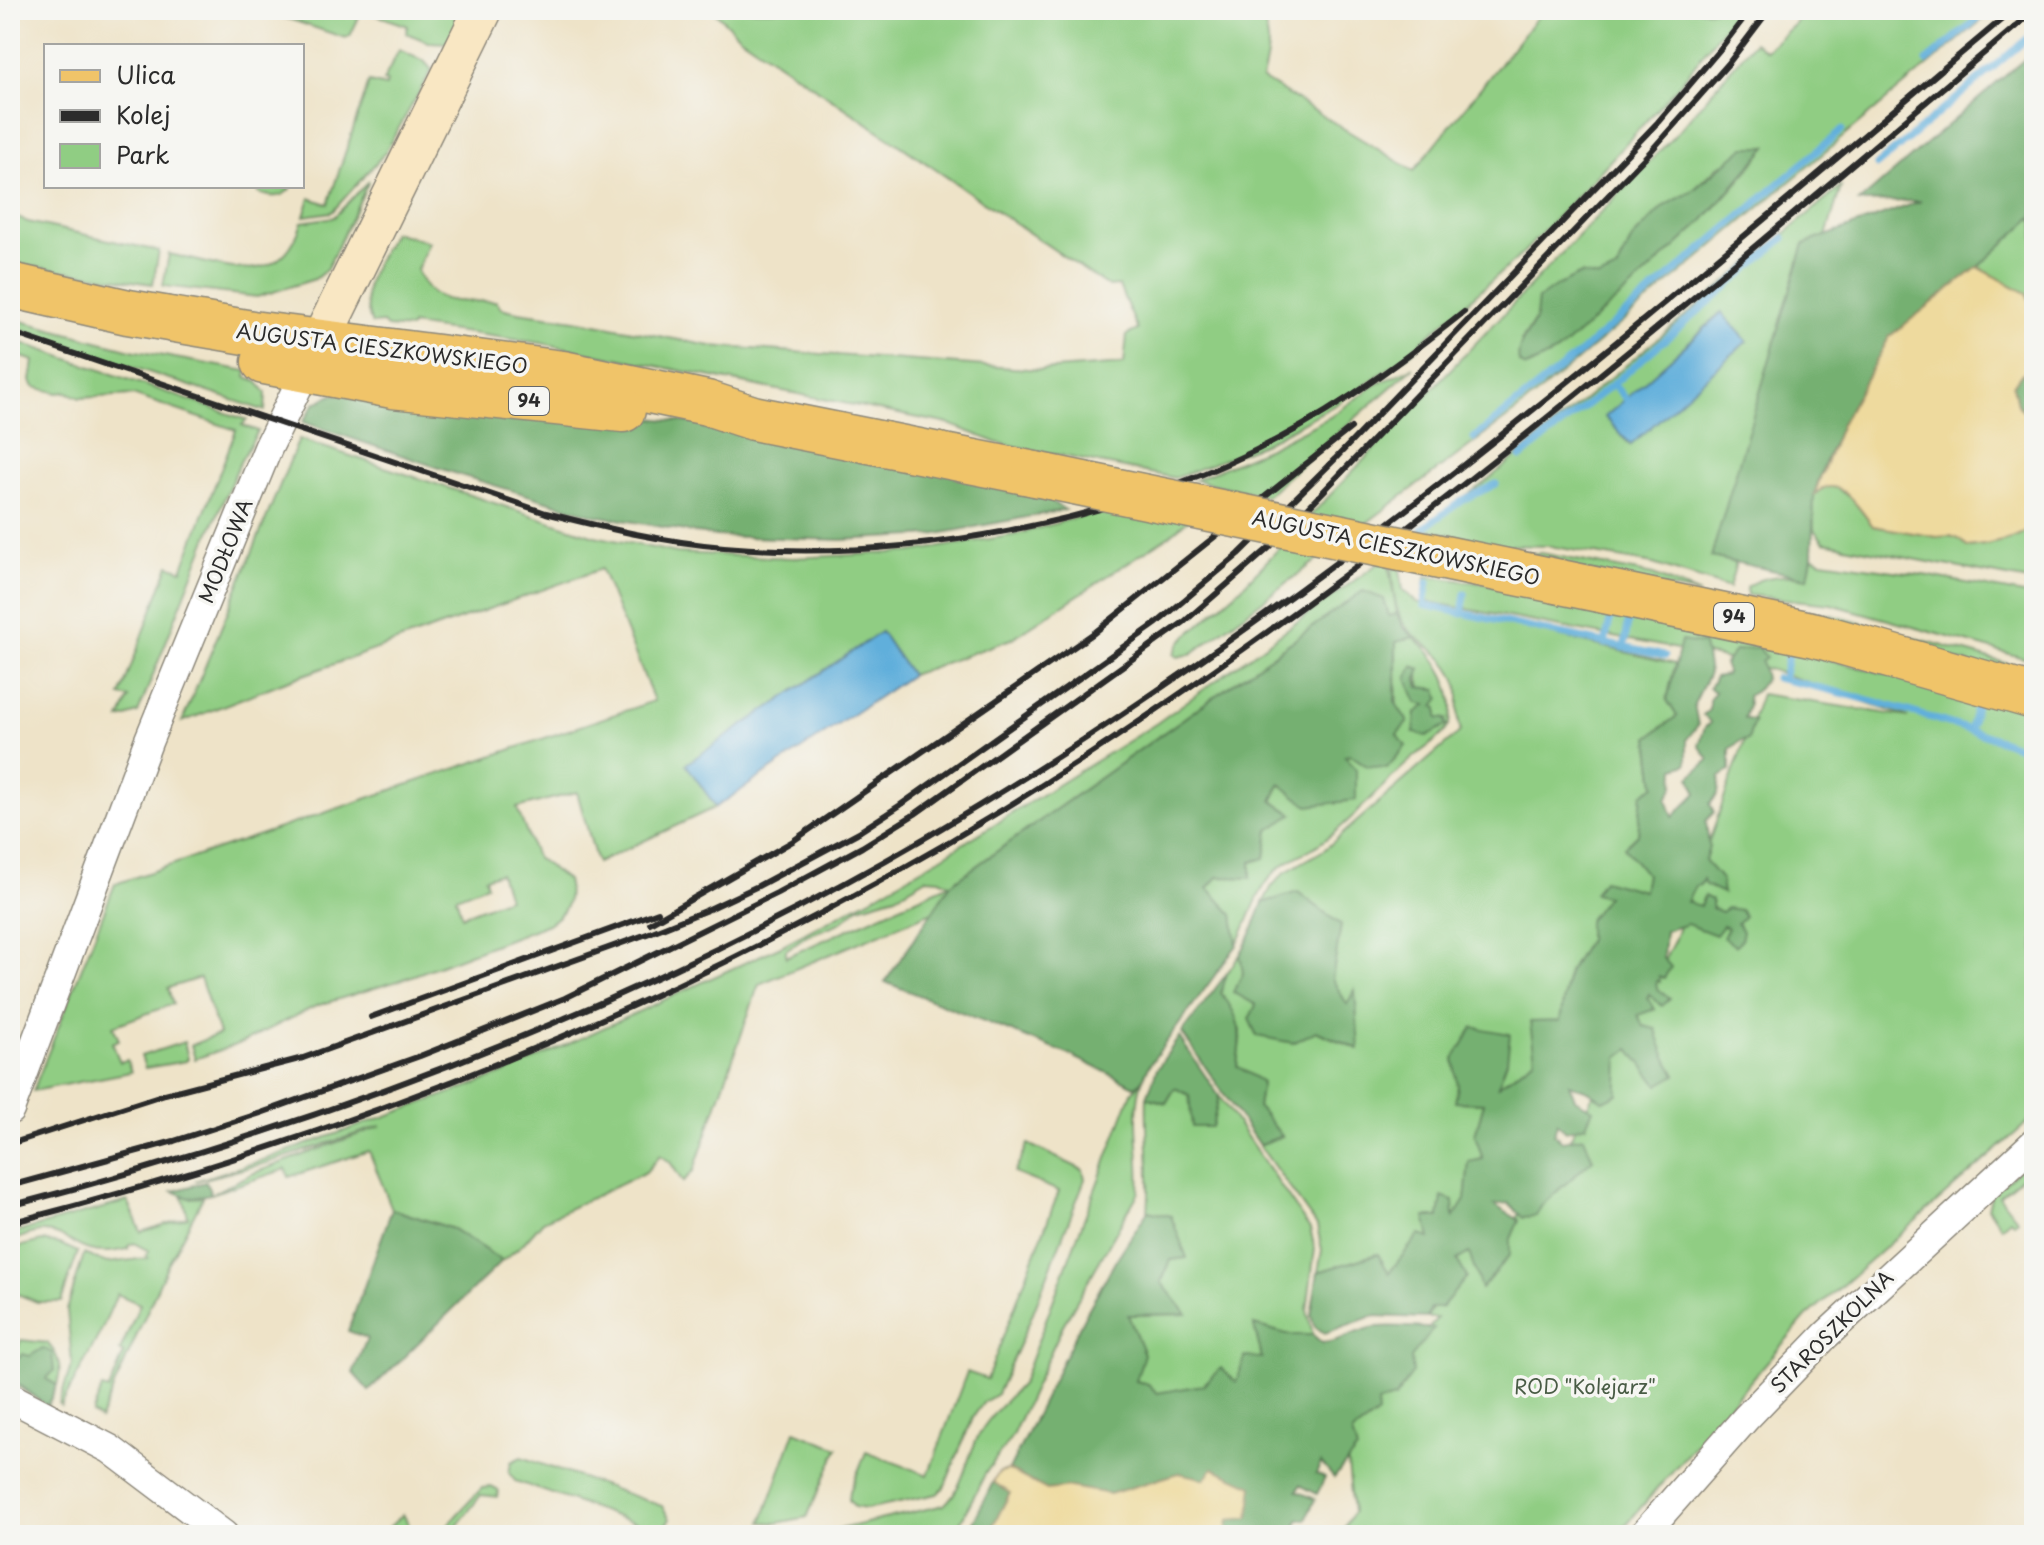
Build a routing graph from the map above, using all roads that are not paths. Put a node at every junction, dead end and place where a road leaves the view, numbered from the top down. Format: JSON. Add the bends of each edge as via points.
{"nodes":[{"id":1,"x":483,"y":10,"type":"edge"},
{"id":2,"x":10,"y":285,"type":"edge"},
{"id":3,"x":10,"y":311,"type":"edge"},
{"id":4,"x":312,"y":356,"type":"junction"},
{"id":5,"x":2034,"y":697,"type":"edge"},
{"id":6,"x":10,"y":1110,"type":"edge"},
{"id":7,"x":2034,"y":1143,"type":"edge"},
{"id":8,"x":10,"y":1397,"type":"edge"},
{"id":9,"x":224,"y":1535,"type":"edge"},
{"id":10,"x":1643,"y":1535,"type":"edge"}],
"edges":[{"from":1,"to":4,"type":"street","name":"MODŁOWA"},
{"from":2,"to":4,"type":"main road","name":"AUGUSTA CIESZKOWSKIEGO","number":"94"},
{"from":3,"to":4,"type":"main road","name":"AUGUSTA CIESZKOWSKIEGO","number":"94"},
{"from":4,"to":5,"type":"main road","name":"AUGUSTA CIESZKOWSKIEGO","number":"94","bridge":true,"via":[[563,373],[753,418],[1816,635]]},
{"from":4,"to":6,"type":"street","name":"MODŁOWA","via":[[268,448],[148,742]]},
{"from":7,"to":10,"type":"street","name":"STAROSZKOLNA","via":[[1826,1335]]},
{"from":8,"to":9,"type":"street","via":[[110,1449]]}]}
